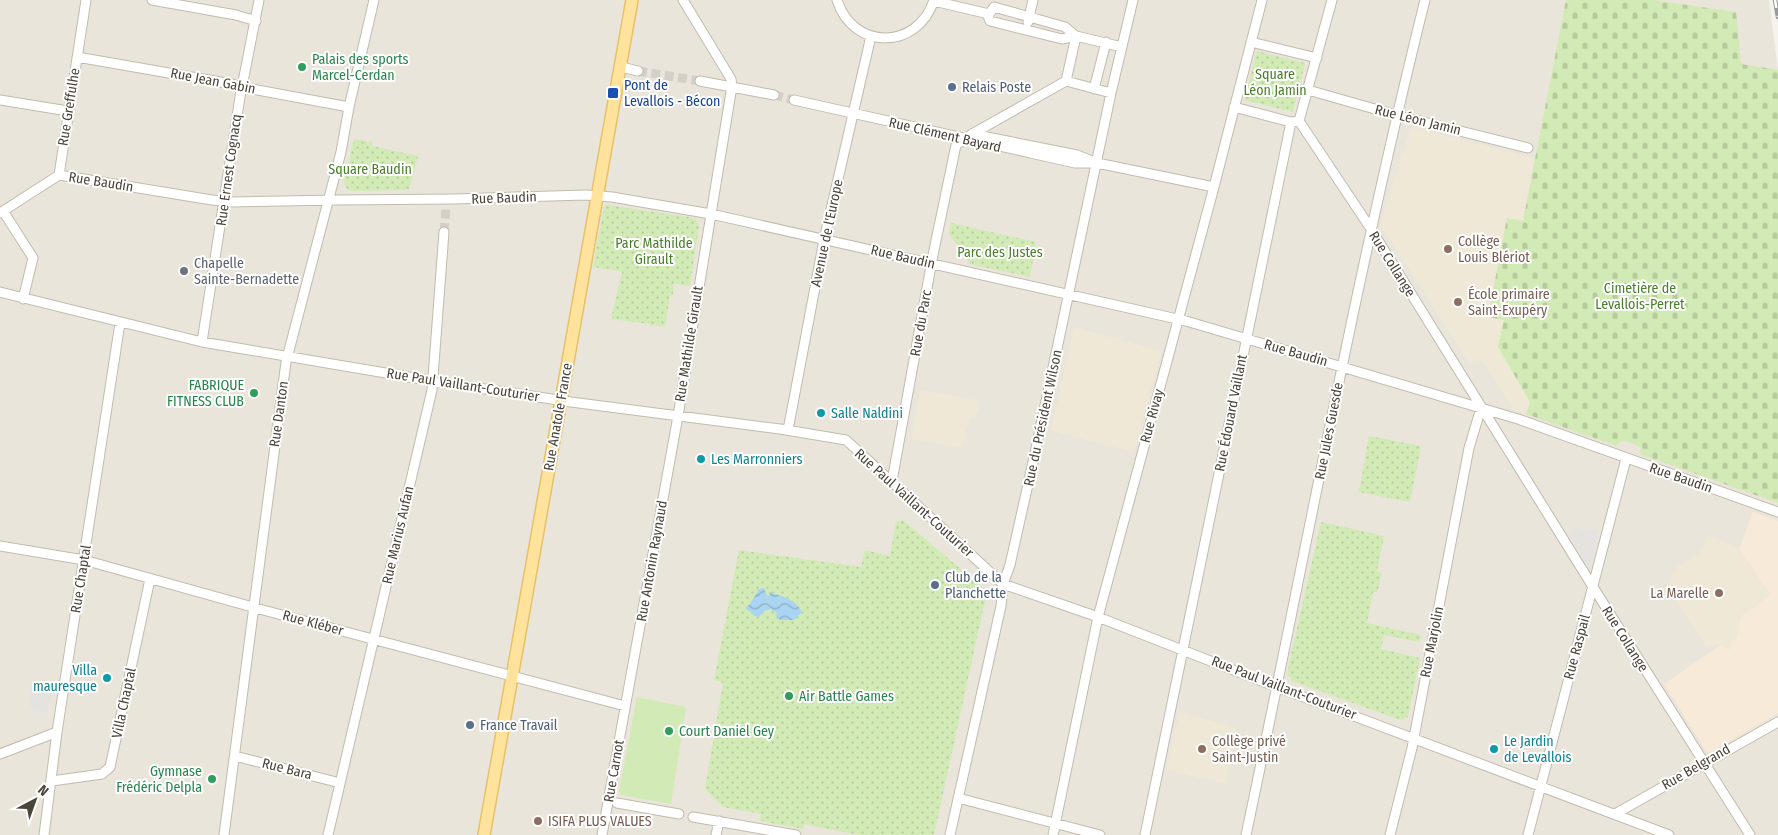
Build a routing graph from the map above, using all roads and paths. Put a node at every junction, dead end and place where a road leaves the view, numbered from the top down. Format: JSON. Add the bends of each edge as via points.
{"nodes":[{"id":1,"x":86,"y":0,"type":"edge"},
{"id":2,"x":152,"y":0,"type":"edge"},
{"id":3,"x":259,"y":0,"type":"edge"},
{"id":4,"x":374,"y":0,"type":"edge"},
{"id":5,"x":632,"y":0,"type":"edge"},
{"id":6,"x":683,"y":0,"type":"edge"},
{"id":7,"x":837,"y":0,"type":"edge"},
{"id":8,"x":934,"y":0,"type":"edge"},
{"id":9,"x":1033,"y":0,"type":"edge"},
{"id":10,"x":1133,"y":0,"type":"edge"},
{"id":11,"x":1262,"y":0,"type":"edge"},
{"id":12,"x":1332,"y":0,"type":"edge"},
{"id":13,"x":1425,"y":0,"type":"edge"},
{"id":14,"x":989,"y":14,"type":"junction"},
{"id":15,"x":1029,"y":17,"type":"junction"},
{"id":16,"x":256,"y":21,"type":"junction"},
{"id":17,"x":1027,"y":30,"type":"junction"},
{"id":18,"x":871,"y":36,"type":"junction"},
{"id":19,"x":1076,"y":36,"type":"junction"},
{"id":20,"x":1106,"y":42,"type":"junction"},
{"id":21,"x":1251,"y":42,"type":"junction"},
{"id":22,"x":1122,"y":47,"type":"junction"},
{"id":23,"x":77,"y":57,"type":"junction"},
{"id":24,"x":1317,"y":58,"type":"junction"},
{"id":25,"x":621,"y":67,"type":"junction"},
{"id":26,"x":638,"y":71,"type":"tunnel mouth"},
{"id":27,"x":700,"y":81,"type":"tunnel mouth"},
{"id":28,"x":1066,"y":81,"type":"junction"},
{"id":29,"x":732,"y":86,"type":"junction"},
{"id":30,"x":241,"y":87,"type":"junction"},
{"id":31,"x":1094,"y":89,"type":"junction"},
{"id":32,"x":1308,"y":90,"type":"junction"},
{"id":33,"x":1111,"y":94,"type":"junction"},
{"id":34,"x":774,"y":96,"type":"tunnel mouth"},
{"id":35,"x":0,"y":100,"type":"edge"},
{"id":36,"x":794,"y":100,"type":"tunnel mouth"},
{"id":37,"x":1234,"y":106,"type":"junction"},
{"id":38,"x":349,"y":107,"type":"junction"},
{"id":39,"x":68,"y":111,"type":"junction"},
{"id":40,"x":854,"y":114,"type":"junction"},
{"id":41,"x":1396,"y":115,"type":"junction"},
{"id":42,"x":1295,"y":122,"type":"junction"},
{"id":43,"x":968,"y":137,"type":"junction"},
{"id":44,"x":1528,"y":148,"type":"dead end"},
{"id":45,"x":1097,"y":163,"type":"junction"},
{"id":46,"x":59,"y":175,"type":"junction"},
{"id":47,"x":1214,"y":187,"type":"junction"},
{"id":48,"x":598,"y":196,"type":"junction"},
{"id":49,"x":328,"y":200,"type":"junction"},
{"id":50,"x":446,"y":200,"type":"junction"},
{"id":51,"x":224,"y":201,"type":"junction"},
{"id":52,"x":446,"y":209,"type":"tunnel mouth"},
{"id":53,"x":2,"y":212,"type":"edge"},
{"id":54,"x":711,"y":214,"type":"junction"},
{"id":55,"x":1371,"y":229,"type":"junction"},
{"id":56,"x":444,"y":232,"type":"tunnel mouth"},
{"id":57,"x":824,"y":240,"type":"junction"},
{"id":58,"x":932,"y":264,"type":"junction"},
{"id":59,"x":0,"y":292,"type":"edge"},
{"id":60,"x":1069,"y":294,"type":"junction"},
{"id":61,"x":23,"y":299,"type":"junction"},
{"id":62,"x":1178,"y":319,"type":"junction"},
{"id":63,"x":120,"y":323,"type":"junction"},
{"id":64,"x":1246,"y":339,"type":"junction"},
{"id":65,"x":202,"y":342,"type":"junction"},
{"id":66,"x":288,"y":356,"type":"junction"},
{"id":67,"x":1342,"y":367,"type":"junction"},
{"id":68,"x":433,"y":381,"type":"junction"},
{"id":69,"x":561,"y":400,"type":"junction"},
{"id":70,"x":1481,"y":408,"type":"junction"},
{"id":71,"x":678,"y":416,"type":"junction"},
{"id":72,"x":788,"y":430,"type":"junction"},
{"id":73,"x":1626,"y":459,"type":"junction"},
{"id":74,"x":892,"y":481,"type":"junction"},
{"id":75,"x":1778,"y":512,"type":"edge"},
{"id":76,"x":0,"y":546,"type":"edge"},
{"id":77,"x":84,"y":560,"type":"junction"},
{"id":78,"x":150,"y":579,"type":"junction"},
{"id":79,"x":1004,"y":584,"type":"junction"},
{"id":80,"x":1593,"y":587,"type":"junction"},
{"id":81,"x":254,"y":607,"type":"junction"},
{"id":82,"x":1098,"y":617,"type":"junction"},
{"id":83,"x":374,"y":639,"type":"junction"},
{"id":84,"x":1183,"y":650,"type":"junction"},
{"id":85,"x":513,"y":676,"type":"junction"},
{"id":86,"x":1277,"y":687,"type":"junction"},
{"id":87,"x":625,"y":706,"type":"junction"},
{"id":88,"x":1778,"y":722,"type":"edge"},
{"id":89,"x":57,"y":732,"type":"junction"},
{"id":90,"x":1412,"y":737,"type":"junction"},
{"id":91,"x":0,"y":754,"type":"edge"},
{"id":92,"x":235,"y":756,"type":"junction"},
{"id":93,"x":1704,"y":763,"type":"junction"},
{"id":94,"x":52,"y":781,"type":"junction"},
{"id":95,"x":340,"y":783,"type":"junction"},
{"id":96,"x":1541,"y":786,"type":"junction"},
{"id":97,"x":958,"y":798,"type":"junction"},
{"id":98,"x":613,"y":802,"type":"junction"},
{"id":99,"x":679,"y":814,"type":"dead end"},
{"id":100,"x":1615,"y":814,"type":"junction"},
{"id":101,"x":693,"y":817,"type":"dead end"},
{"id":102,"x":719,"y":821,"type":"junction"},
{"id":103,"x":1055,"y":823,"type":"junction"},
{"id":104,"x":44,"y":835,"type":"edge"},
{"id":105,"x":224,"y":835,"type":"edge"},
{"id":106,"x":328,"y":835,"type":"edge"},
{"id":107,"x":484,"y":835,"type":"edge"},
{"id":108,"x":602,"y":835,"type":"edge"},
{"id":109,"x":716,"y":835,"type":"edge"},
{"id":110,"x":796,"y":835,"type":"edge"},
{"id":111,"x":950,"y":835,"type":"edge"},
{"id":112,"x":1053,"y":835,"type":"edge"},
{"id":113,"x":1100,"y":835,"type":"edge"},
{"id":114,"x":1145,"y":835,"type":"edge"},
{"id":115,"x":1246,"y":835,"type":"edge"},
{"id":116,"x":1390,"y":835,"type":"edge"},
{"id":117,"x":1528,"y":835,"type":"edge"},
{"id":118,"x":1669,"y":835,"type":"edge"},
{"id":119,"x":1750,"y":835,"type":"edge"}],
"edges":[{"from":1,"to":23,"type":"street","name":"Rue Greffulhe"},
{"from":2,"to":16,"type":"street"},
{"from":3,"to":16,"type":"street","name":"Rue Ernest Cognacq"},
{"from":4,"to":38,"type":"street","name":"Rue Danton"},
{"from":5,"to":25,"type":"main road","name":"Rue Anatole France"},
{"from":6,"to":29,"type":"street","via":[[731,79]]},
{"from":7,"to":18,"type":"street","via":[[848,21]]},
{"from":8,"to":14,"type":"street"},
{"from":8,"to":18,"type":"street","via":[[921,24],[908,33],[892,38]]},
{"from":9,"to":15,"type":"street"},
{"from":10,"to":22,"type":"street","name":"Rue du Président Wilson"},
{"from":11,"to":21,"type":"street","name":"Rue Rivay"},
{"from":12,"to":24,"type":"street","name":"Rue Édouard Vaillant"},
{"from":13,"to":41,"type":"street","name":"Rue Jules Guesde"},
{"from":14,"to":15,"type":"street","via":[[994,7]]},
{"from":14,"to":17,"type":"street","via":[[990,21]]},
{"from":15,"to":17,"type":"street"},
{"from":15,"to":19,"type":"street","via":[[1065,27]]},
{"from":16,"to":30,"type":"street","name":"Rue Ernest Cognacq"},
{"from":17,"to":19,"type":"street","via":[[1062,39]]},
{"from":18,"to":40,"type":"street","name":"Avenue de l'Europe"},
{"from":19,"to":20,"type":"street"},
{"from":19,"to":28,"type":"street"},
{"from":20,"to":22,"type":"street"},
{"from":20,"to":31,"type":"street"},
{"from":21,"to":24,"type":"street"},
{"from":21,"to":37,"type":"street","name":"Rue Rivay"},
{"from":22,"to":33,"type":"street","name":"Rue du Président Wilson"},
{"from":23,"to":30,"type":"street","name":"Rue Jean Gabin"},
{"from":23,"to":39,"type":"street","name":"Rue Greffulhe"},
{"from":24,"to":32,"type":"street","name":"Rue Édouard Vaillant"},
{"from":25,"to":26,"type":"street"},
{"from":25,"to":48,"type":"main road","name":"Rue Anatole France"},
{"from":27,"to":29,"type":"street"},
{"from":28,"to":31,"type":"street"},
{"from":28,"to":43,"type":"street"},
{"from":29,"to":34,"type":"street"},
{"from":29,"to":54,"type":"street","name":"Rue Mathilde Girault"},
{"from":30,"to":38,"type":"street","name":"Rue Jean Gabin"},
{"from":30,"to":51,"type":"street","name":"Rue Ernest Cognacq"},
{"from":31,"to":33,"type":"street"},
{"from":32,"to":41,"type":"street","name":"Rue Léon Jamin"},
{"from":32,"to":42,"type":"street","name":"Rue Édouard Vaillant"},
{"from":33,"to":45,"type":"street","name":"Rue du Président Wilson"},
{"from":35,"to":39,"type":"street"},
{"from":36,"to":40,"type":"street","name":"Rue Clément Bayard"},
{"from":37,"to":42,"type":"street"},
{"from":37,"to":47,"type":"street","name":"Rue Rivay"},
{"from":38,"to":49,"type":"street","name":"Rue Danton"},
{"from":39,"to":46,"type":"street","name":"Rue Greffulhe"},
{"from":40,"to":43,"type":"street","name":"Rue Clément Bayard"},
{"from":40,"to":57,"type":"street","name":"Avenue de l'Europe"},
{"from":41,"to":44,"type":"street","name":"Rue Léon Jamin"},
{"from":41,"to":55,"type":"street","name":"Rue Jules Guesde"},
{"from":42,"to":55,"type":"street","name":"Rue Collange"},
{"from":42,"to":64,"type":"street","name":"Rue Édouard Vaillant"},
{"from":43,"to":45,"type":"street","name":"Rue Clément Bayard","via":[[1035,154]]},
{"from":43,"to":45,"type":"street","name":"Rue Clément Bayard","via":[[1077,155]]},
{"from":43,"to":58,"type":"street","name":"Rue du Parc","via":[[956,145]]},
{"from":45,"to":47,"type":"street","name":"Rue Clément Bayard"},
{"from":45,"to":60,"type":"street","name":"Rue du Président Wilson"},
{"from":46,"to":51,"type":"street","name":"Rue Baudin"},
{"from":46,"to":53,"type":"street"},
{"from":47,"to":62,"type":"street","name":"Rue Rivay"},
{"from":48,"to":50,"type":"street","name":"Rue Baudin"},
{"from":48,"to":54,"type":"street","name":"Rue Baudin"},
{"from":48,"to":69,"type":"main road","name":"Rue Anatole France"},
{"from":49,"to":50,"type":"street","name":"Rue Baudin"},
{"from":49,"to":51,"type":"street","name":"Rue Baudin"},
{"from":49,"to":66,"type":"street","name":"Rue Danton"},
{"from":50,"to":52,"type":"street"},
{"from":51,"to":65,"type":"street","name":"Rue Ernest Cognacq"},
{"from":53,"to":61,"type":"street","via":[[33,258]]},
{"from":54,"to":57,"type":"street","name":"Rue Baudin"},
{"from":54,"to":71,"type":"street","name":"Rue Mathilde Girault"},
{"from":55,"to":67,"type":"street","name":"Rue Jules Guesde"},
{"from":55,"to":70,"type":"street","name":"Rue Collange"},
{"from":56,"to":68,"type":"street","name":"Rue Marius Aufan"},
{"from":57,"to":58,"type":"street","name":"Rue Baudin"},
{"from":57,"to":72,"type":"street","name":"Avenue de l'Europe"},
{"from":58,"to":60,"type":"street","name":"Rue Baudin"},
{"from":58,"to":74,"type":"street","name":"Rue du Parc"},
{"from":59,"to":61,"type":"street","name":"Rue Paul Vaillant-Couturier"},
{"from":60,"to":62,"type":"street","name":"Rue Baudin"},
{"from":60,"to":79,"type":"street","name":"Rue du Président Wilson"},
{"from":61,"to":63,"type":"street","name":"Rue Paul Vaillant-Couturier"},
{"from":62,"to":64,"type":"street","name":"Rue Baudin"},
{"from":62,"to":82,"type":"street","name":"Rue Rivay"},
{"from":63,"to":65,"type":"street","name":"Rue Paul Vaillant-Couturier"},
{"from":63,"to":77,"type":"street","name":"Rue Chaptal"},
{"from":64,"to":67,"type":"street","name":"Rue Baudin"},
{"from":64,"to":84,"type":"street","name":"Rue Édouard Vaillant"},
{"from":65,"to":66,"type":"street","name":"Rue Paul Vaillant-Couturier"},
{"from":66,"to":68,"type":"street","name":"Rue Paul Vaillant-Couturier"},
{"from":66,"to":81,"type":"street","name":"Rue Danton"},
{"from":67,"to":70,"type":"street","name":"Rue Baudin"},
{"from":67,"to":86,"type":"street","name":"Rue Jules Guesde"},
{"from":68,"to":69,"type":"street","name":"Rue Paul Vaillant-Couturier"},
{"from":68,"to":83,"type":"street","name":"Rue Marius Aufan"},
{"from":69,"to":71,"type":"street","name":"Rue Paul Vaillant-Couturier"},
{"from":69,"to":85,"type":"main road","name":"Rue Anatole France"},
{"from":70,"to":73,"type":"street","name":"Rue Baudin"},
{"from":70,"to":80,"type":"street","name":"Rue Collange"},
{"from":70,"to":90,"type":"street","name":"Rue Marjolin","via":[[1469,448]]},
{"from":71,"to":72,"type":"street","name":"Rue Paul Vaillant-Couturier"},
{"from":71,"to":87,"type":"street","name":"Rue Antonin Raynaud"},
{"from":72,"to":74,"type":"street","name":"Rue Paul Vaillant-Couturier","via":[[846,440]]},
{"from":73,"to":75,"type":"street","name":"Rue Baudin"},
{"from":73,"to":80,"type":"street","name":"Rue Raspail"},
{"from":74,"to":79,"type":"street","name":"Rue Paul Vaillant-Couturier"},
{"from":76,"to":77,"type":"street","name":"Rue Kléber"},
{"from":77,"to":78,"type":"street","name":"Rue Kléber"},
{"from":77,"to":89,"type":"street","name":"Rue Chaptal"},
{"from":78,"to":81,"type":"street","name":"Rue Kléber"},
{"from":78,"to":94,"type":"street","name":"Villa Chaptal","via":[[110,768],[102,774]]},
{"from":79,"to":82,"type":"street","name":"Rue Paul Vaillant-Couturier"},
{"from":79,"to":97,"type":"street","name":"Rue du Président Wilson"},
{"from":80,"to":93,"type":"street","name":"Rue Collange"},
{"from":80,"to":96,"type":"street","name":"Rue Raspail"},
{"from":81,"to":83,"type":"street","name":"Rue Kléber"},
{"from":81,"to":92,"type":"street","name":"Rue Danton"},
{"from":82,"to":84,"type":"street","name":"Rue Paul Vaillant-Couturier"},
{"from":82,"to":103,"type":"street","name":"Rue Rivay"},
{"from":83,"to":85,"type":"street","name":"Rue Kléber"},
{"from":83,"to":95,"type":"street","name":"Rue Marius Aufan"},
{"from":84,"to":86,"type":"street","name":"Rue Paul Vaillant-Couturier"},
{"from":84,"to":114,"type":"street","name":"Rue Édouard Vaillant"},
{"from":85,"to":87,"type":"street","name":"Rue Kléber"},
{"from":85,"to":107,"type":"main road","name":"Rue Anatole France"},
{"from":86,"to":90,"type":"street","name":"Rue Paul Vaillant-Couturier"},
{"from":86,"to":115,"type":"street","name":"Rue Jules Guesde"},
{"from":87,"to":98,"type":"street","name":"Rue Carnot"},
{"from":88,"to":93,"type":"street","name":"Rue Belgrand"},
{"from":89,"to":91,"type":"street"},
{"from":89,"to":94,"type":"street","name":"Rue Chaptal"},
{"from":90,"to":96,"type":"street","name":"Rue Paul Vaillant-Couturier"},
{"from":90,"to":116,"type":"street","name":"Rue Marjolin"},
{"from":92,"to":95,"type":"street","name":"Rue Bara"},
{"from":92,"to":105,"type":"street","name":"Rue Danton"},
{"from":93,"to":100,"type":"street","name":"Rue Belgrand"},
{"from":93,"to":119,"type":"street","name":"Rue Collange"},
{"from":94,"to":104,"type":"street","name":"Rue Chaptal"},
{"from":95,"to":106,"type":"street","name":"Rue Marius Aufan"},
{"from":96,"to":100,"type":"street","name":"Rue Paul Vaillant-Couturier"},
{"from":96,"to":117,"type":"street","name":"Rue Raspail"},
{"from":97,"to":103,"type":"street"},
{"from":97,"to":111,"type":"street","name":"Rue du Président Wilson"},
{"from":98,"to":99,"type":"street"},
{"from":98,"to":108,"type":"street","name":"Rue Carnot"},
{"from":100,"to":118,"type":"street","name":"Rue Paul Vaillant-Couturier"},
{"from":101,"to":102,"type":"street"},
{"from":102,"to":109,"type":"street"},
{"from":102,"to":110,"type":"street"},
{"from":103,"to":112,"type":"street","name":"Rue Rivay"},
{"from":103,"to":113,"type":"street"}]}
